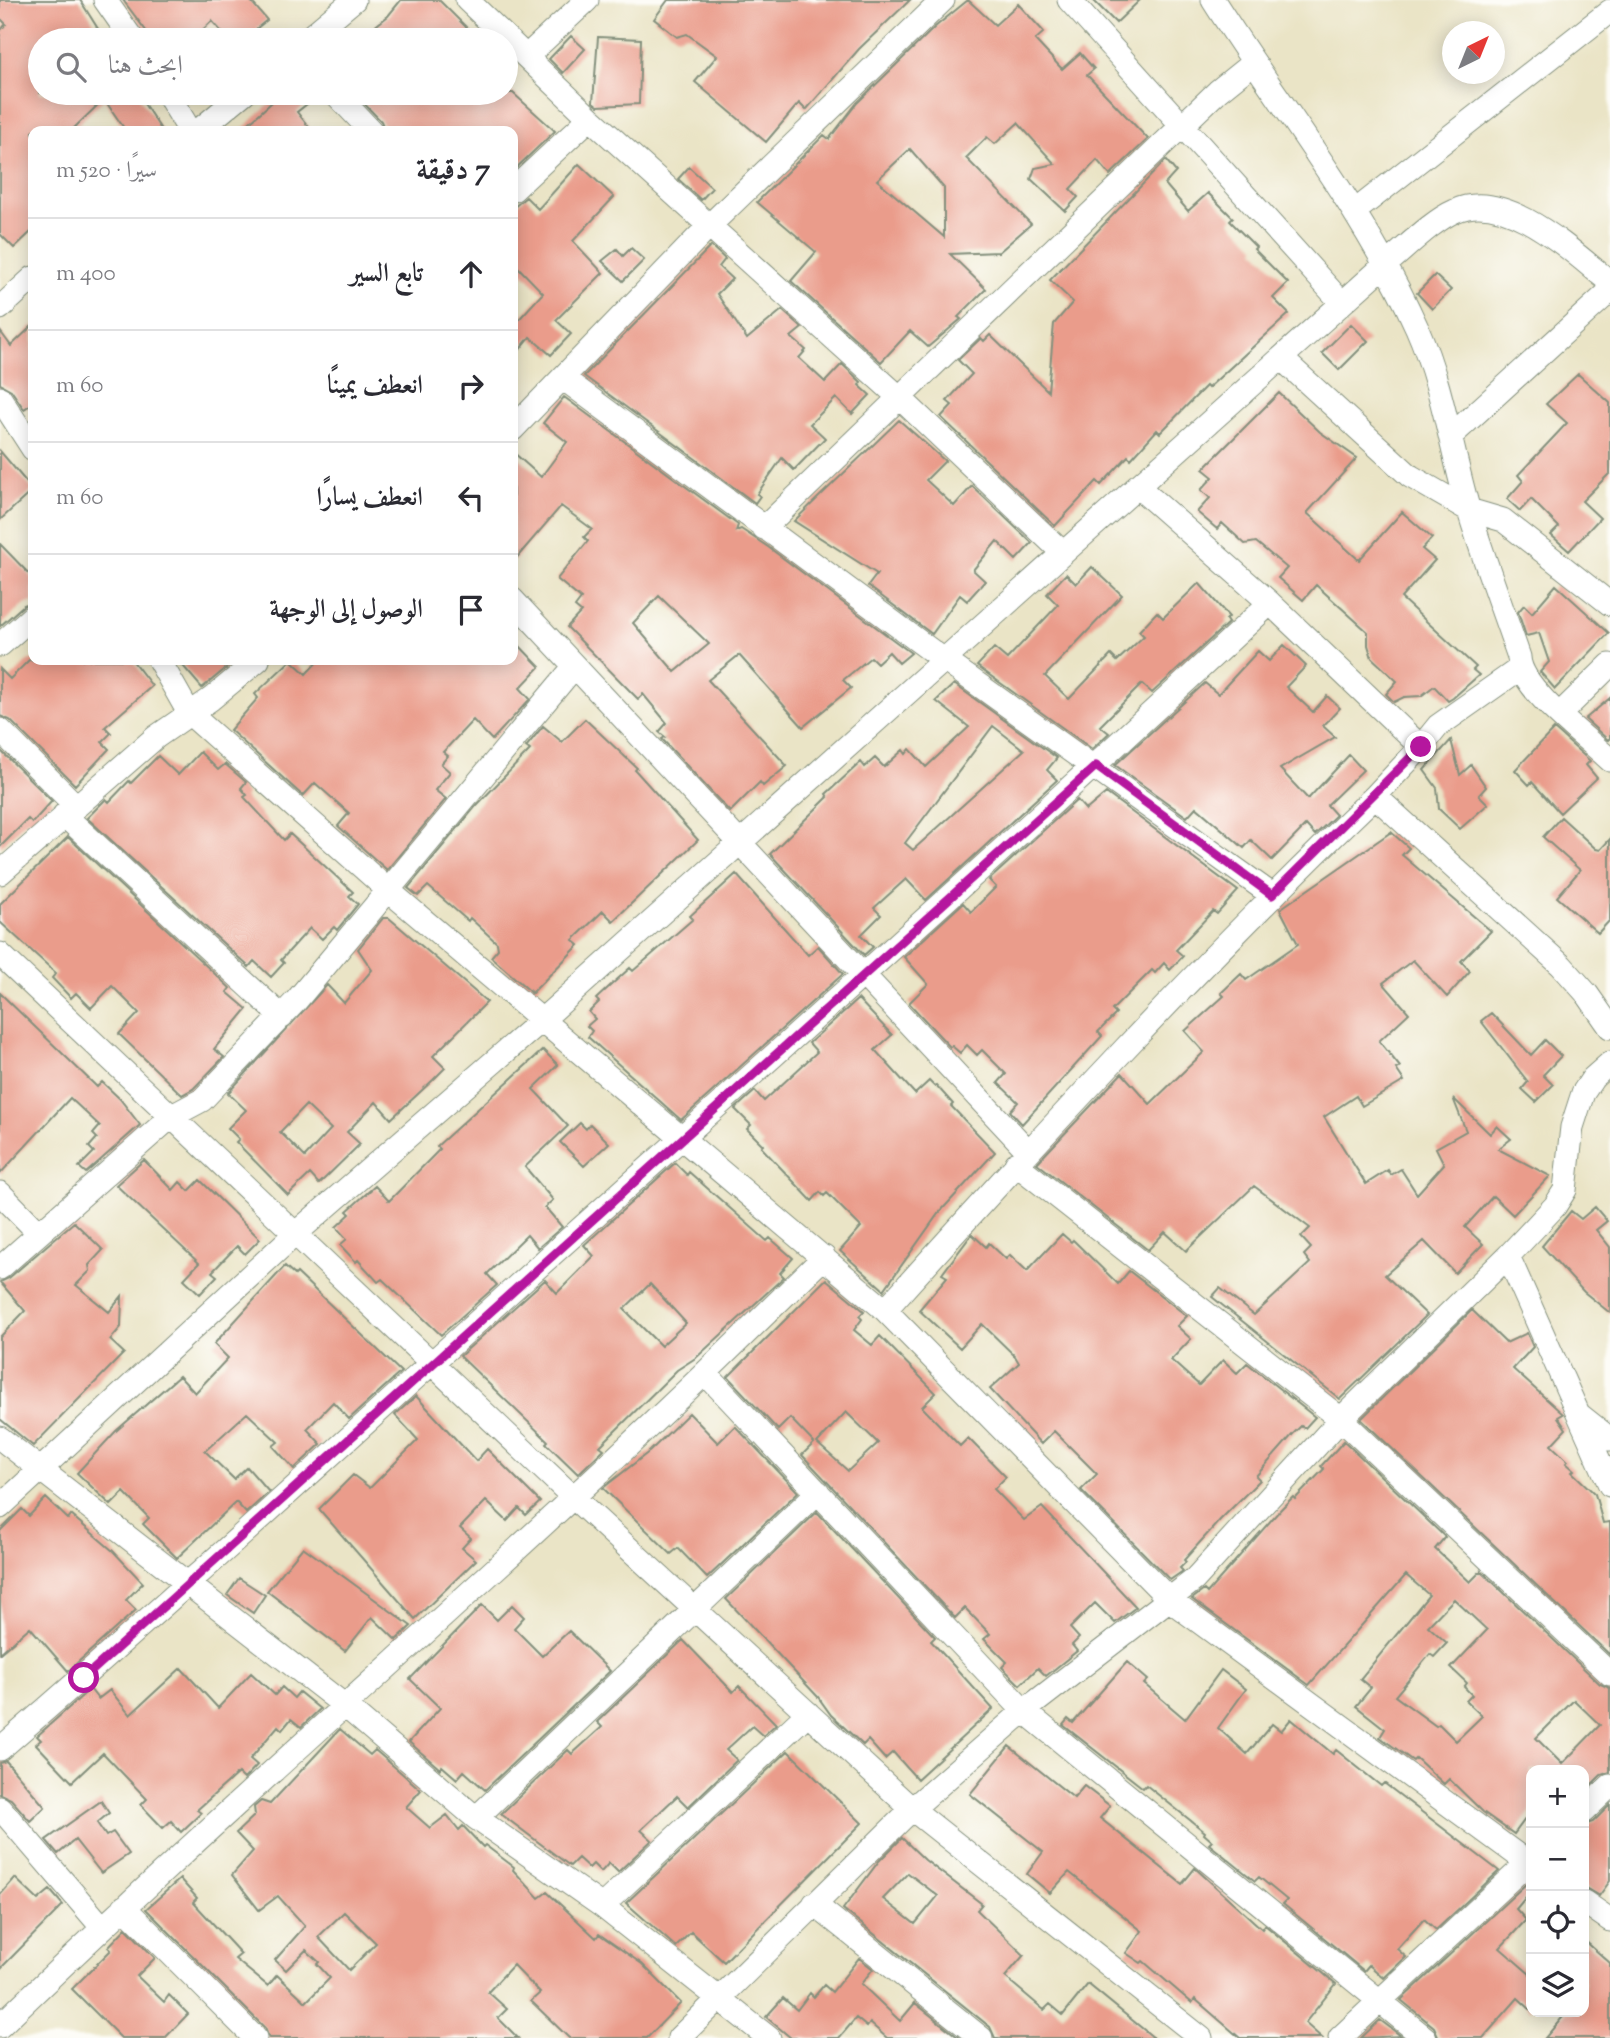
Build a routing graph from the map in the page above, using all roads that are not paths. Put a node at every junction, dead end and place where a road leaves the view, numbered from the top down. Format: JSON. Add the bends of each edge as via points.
{"nodes":[{"id":1,"x":105,"y":0,"type":"edge"},
{"id":2,"x":354,"y":0,"type":"edge"},
{"id":3,"x":467,"y":0,"type":"edge"},
{"id":4,"x":587,"y":0,"type":"edge"},
{"id":5,"x":943,"y":0,"type":"edge"},
{"id":6,"x":1069,"y":0,"type":"edge"},
{"id":7,"x":1213,"y":0,"type":"edge"},
{"id":8,"x":1610,"y":11,"type":"edge"},
{"id":9,"x":125,"y":28,"type":"edge"},
{"id":10,"x":320,"y":28,"type":"edge"},
{"id":11,"x":497,"y":28,"type":"edge"},
{"id":12,"x":518,"y":48,"type":"edge"},
{"id":13,"x":527,"y":56,"type":"junction"},
{"id":14,"x":1254,"y":62,"type":"junction"},
{"id":15,"x":174,"y":105,"type":"edge"},
{"id":16,"x":229,"y":105,"type":"edge"},
{"id":17,"x":346,"y":105,"type":"edge"},
{"id":18,"x":590,"y":118,"type":"junction"},
{"id":19,"x":187,"y":126,"type":"edge"},
{"id":20,"x":204,"y":126,"type":"edge"},
{"id":21,"x":366,"y":126,"type":"edge"},
{"id":22,"x":1183,"y":126,"type":"junction"},
{"id":23,"x":518,"y":185,"type":"edge"},
{"id":24,"x":1354,"y":212,"type":"junction"},
{"id":25,"x":709,"y":226,"type":"junction"},
{"id":26,"x":1385,"y":264,"type":"junction"},
{"id":27,"x":1610,"y":282,"type":"edge"},
{"id":28,"x":28,"y":283,"type":"edge"},
{"id":29,"x":1610,"y":290,"type":"edge"},
{"id":30,"x":1342,"y":303,"type":"junction"},
{"id":31,"x":0,"y":308,"type":"edge"},
{"id":32,"x":1281,"y":358,"type":"junction"},
{"id":33,"x":564,"y":379,"type":"junction"},
{"id":34,"x":0,"y":397,"type":"edge"},
{"id":35,"x":900,"y":398,"type":"junction"},
{"id":36,"x":518,"y":424,"type":"edge"},
{"id":37,"x":1451,"y":436,"type":"junction"},
{"id":38,"x":28,"y":441,"type":"edge"},
{"id":39,"x":1137,"y":486,"type":"junction"},
{"id":40,"x":1469,"y":510,"type":"junction"},
{"id":41,"x":764,"y":528,"type":"junction"},
{"id":42,"x":1063,"y":553,"type":"junction"},
{"id":43,"x":1270,"y":603,"type":"junction"},
{"id":44,"x":1610,"y":604,"type":"edge"},
{"id":45,"x":518,"y":605,"type":"edge"},
{"id":46,"x":28,"y":620,"type":"edge"},
{"id":47,"x":0,"y":645,"type":"edge"},
{"id":48,"x":944,"y":660,"type":"junction"},
{"id":49,"x":162,"y":665,"type":"edge"},
{"id":50,"x":251,"y":665,"type":"edge"},
{"id":51,"x":1610,"y":665,"type":"edge"},
{"id":52,"x":574,"y":667,"type":"junction"},
{"id":53,"x":1519,"y":669,"type":"junction"},
{"id":54,"x":189,"y":713,"type":"junction"},
{"id":55,"x":1561,"y":713,"type":"junction"},
{"id":56,"x":0,"y":730,"type":"edge"},
{"id":57,"x":1421,"y":747,"type":"junction"},
{"id":58,"x":1610,"y":760,"type":"edge"},
{"id":59,"x":1096,"y":766,"type":"junction"},
{"id":60,"x":1375,"y":796,"type":"junction"},
{"id":61,"x":69,"y":810,"type":"junction"},
{"id":62,"x":737,"y":842,"type":"junction"},
{"id":63,"x":0,"y":873,"type":"edge"},
{"id":64,"x":389,"y":891,"type":"junction"},
{"id":65,"x":1272,"y":895,"type":"junction"},
{"id":66,"x":0,"y":954,"type":"edge"},
{"id":67,"x":863,"y":977,"type":"junction"},
{"id":68,"x":282,"y":1017,"type":"junction"},
{"id":69,"x":542,"y":1020,"type":"junction"},
{"id":70,"x":1610,"y":1027,"type":"edge"},
{"id":71,"x":1610,"y":1063,"type":"edge"},
{"id":72,"x":172,"y":1116,"type":"junction"},
{"id":73,"x":683,"y":1137,"type":"junction"},
{"id":74,"x":1022,"y":1158,"type":"junction"},
{"id":75,"x":0,"y":1194,"type":"edge"},
{"id":76,"x":39,"y":1233,"type":"junction"},
{"id":77,"x":295,"y":1234,"type":"junction"},
{"id":78,"x":1508,"y":1256,"type":"junction"},
{"id":79,"x":824,"y":1257,"type":"junction"},
{"id":80,"x":0,"y":1268,"type":"edge"},
{"id":81,"x":886,"y":1310,"type":"junction"},
{"id":82,"x":431,"y":1363,"type":"junction"},
{"id":83,"x":705,"y":1373,"type":"junction"},
{"id":84,"x":1578,"y":1414,"type":"junction"},
{"id":85,"x":1341,"y":1419,"type":"junction"},
{"id":86,"x":0,"y":1438,"type":"edge"},
{"id":87,"x":1610,"y":1439,"type":"edge"},
{"id":88,"x":40,"y":1471,"type":"junction"},
{"id":89,"x":1610,"y":1485,"type":"edge"},
{"id":90,"x":818,"y":1492,"type":"junction"},
{"id":91,"x":574,"y":1498,"type":"junction"},
{"id":92,"x":0,"y":1507,"type":"edge"},
{"id":93,"x":186,"y":1584,"type":"junction"},
{"id":94,"x":1171,"y":1601,"type":"junction"},
{"id":95,"x":694,"y":1608,"type":"junction"},
{"id":96,"x":1610,"y":1674,"type":"edge"},
{"id":97,"x":344,"y":1705,"type":"junction"},
{"id":98,"x":1024,"y":1711,"type":"junction"},
{"id":99,"x":808,"y":1713,"type":"junction"},
{"id":100,"x":0,"y":1749,"type":"edge"},
{"id":101,"x":1610,"y":1786,"type":"edge"},
{"id":102,"x":1589,"y":1806,"type":"edge"},
{"id":103,"x":0,"y":1808,"type":"edge"},
{"id":104,"x":912,"y":1809,"type":"junction"},
{"id":105,"x":476,"y":1818,"type":"junction"},
{"id":106,"x":1526,"y":1860,"type":"edge"},
{"id":107,"x":1526,"y":1867,"type":"edge"},
{"id":108,"x":814,"y":1904,"type":"junction"},
{"id":109,"x":1589,"y":1905,"type":"edge"},
{"id":110,"x":602,"y":1906,"type":"junction"},
{"id":111,"x":124,"y":1907,"type":"junction"},
{"id":112,"x":1610,"y":1920,"type":"edge"},
{"id":113,"x":102,"y":1927,"type":"junction"},
{"id":114,"x":719,"y":1998,"type":"junction"},
{"id":115,"x":1379,"y":2002,"type":"junction"},
{"id":116,"x":0,"y":2026,"type":"edge"},
{"id":117,"x":255,"y":2038,"type":"edge"},
{"id":118,"x":679,"y":2038,"type":"edge"},
{"id":119,"x":769,"y":2038,"type":"edge"},
{"id":120,"x":981,"y":2038,"type":"edge"},
{"id":121,"x":1201,"y":2038,"type":"edge"},
{"id":122,"x":1340,"y":2038,"type":"edge"},
{"id":123,"x":1424,"y":2038,"type":"edge"}],
"edges":[{"from":1,"to":9,"type":"street"},
{"from":2,"to":10,"type":"street"},
{"from":3,"to":11,"type":"street"},
{"from":4,"to":13,"type":"street"},
{"from":5,"to":25,"type":"street"},
{"from":6,"to":22,"type":"street"},
{"from":7,"to":14,"type":"street"},
{"from":8,"to":24,"type":"street"},
{"from":12,"to":13,"type":"street"},
{"from":13,"to":18,"type":"street"},
{"from":14,"to":22,"type":"street"},
{"from":14,"to":24,"type":"street"},
{"from":15,"to":19,"type":"street"},
{"from":16,"to":20,"type":"street"},
{"from":17,"to":21,"type":"street"},
{"from":18,"to":23,"type":"street"},
{"from":18,"to":25,"type":"street"},
{"from":22,"to":30,"type":"street"},
{"from":22,"to":35,"type":"street"},
{"from":24,"to":26,"type":"street"},
{"from":25,"to":33,"type":"street"},
{"from":25,"to":35,"type":"street"},
{"from":26,"to":27,"type":"street","via":[[1455,211],[1479,206],[1512,213],[1543,229]]},
{"from":26,"to":30,"type":"street"},
{"from":26,"to":37,"type":"street","via":[[1437,378]]},
{"from":28,"to":31,"type":"street"},
{"from":29,"to":37,"type":"street"},
{"from":30,"to":32,"type":"street"},
{"from":32,"to":39,"type":"street"},
{"from":32,"to":40,"type":"street","via":[[1387,458]]},
{"from":33,"to":36,"type":"street"},
{"from":33,"to":41,"type":"street"},
{"from":34,"to":38,"type":"street"},
{"from":35,"to":41,"type":"street"},
{"from":35,"to":42,"type":"street"},
{"from":37,"to":40,"type":"street"},
{"from":39,"to":42,"type":"street"},
{"from":39,"to":43,"type":"street"},
{"from":40,"to":44,"type":"street","via":[[1503,520]]},
{"from":40,"to":53,"type":"street","via":[[1519,657]]},
{"from":41,"to":48,"type":"street"},
{"from":42,"to":48,"type":"street"},
{"from":43,"to":57,"type":"street"},
{"from":43,"to":59,"type":"street"},
{"from":45,"to":52,"type":"street"},
{"from":46,"to":47,"type":"street"},
{"from":48,"to":59,"type":"street"},
{"from":48,"to":62,"type":"street"},
{"from":49,"to":54,"type":"street"},
{"from":50,"to":54,"type":"street"},
{"from":51,"to":55,"type":"street"},
{"from":52,"to":62,"type":"street"},
{"from":52,"to":64,"type":"street"},
{"from":53,"to":55,"type":"street"},
{"from":53,"to":57,"type":"street","via":[[1438,726]]},
{"from":54,"to":61,"type":"street"},
{"from":54,"to":64,"type":"street"},
{"from":55,"to":58,"type":"street"},
{"from":56,"to":61,"type":"street"},
{"from":57,"to":60,"type":"street"},
{"from":59,"to":65,"type":"street"},
{"from":59,"to":67,"type":"street"},
{"from":60,"to":65,"type":"street"},
{"from":60,"to":70,"type":"street","via":[[1561,965]]},
{"from":61,"to":63,"type":"street"},
{"from":61,"to":68,"type":"street"},
{"from":62,"to":67,"type":"street"},
{"from":62,"to":69,"type":"street"},
{"from":64,"to":68,"type":"street"},
{"from":64,"to":69,"type":"street"},
{"from":65,"to":74,"type":"street"},
{"from":66,"to":72,"type":"street"},
{"from":67,"to":73,"type":"street"},
{"from":67,"to":74,"type":"street"},
{"from":68,"to":72,"type":"street","via":[[202,1100]]},
{"from":69,"to":73,"type":"street"},
{"from":69,"to":77,"type":"street"},
{"from":71,"to":78,"type":"street","via":[[1583,1093],[1573,1128],[1566,1190]]},
{"from":72,"to":76,"type":"street"},
{"from":72,"to":77,"type":"street"},
{"from":73,"to":79,"type":"street"},
{"from":73,"to":82,"type":"street"},
{"from":74,"to":81,"type":"street"},
{"from":74,"to":85,"type":"street"},
{"from":75,"to":76,"type":"street"},
{"from":76,"to":80,"type":"street"},
{"from":77,"to":82,"type":"street"},
{"from":77,"to":88,"type":"street"},
{"from":78,"to":84,"type":"street"},
{"from":78,"to":85,"type":"street"},
{"from":79,"to":81,"type":"street"},
{"from":79,"to":83,"type":"street"},
{"from":81,"to":94,"type":"street"},
{"from":82,"to":91,"type":"street"},
{"from":82,"to":93,"type":"street"},
{"from":83,"to":90,"type":"street"},
{"from":83,"to":91,"type":"street"},
{"from":84,"to":87,"type":"street"},
{"from":84,"to":89,"type":"street"},
{"from":85,"to":94,"type":"street"},
{"from":85,"to":96,"type":"street"},
{"from":86,"to":88,"type":"street"},
{"from":88,"to":92,"type":"street"},
{"from":88,"to":93,"type":"street"},
{"from":90,"to":95,"type":"street"},
{"from":90,"to":98,"type":"street"},
{"from":91,"to":95,"type":"street"},
{"from":91,"to":97,"type":"street"},
{"from":93,"to":97,"type":"street"},
{"from":93,"to":100,"type":"street"},
{"from":94,"to":98,"type":"street"},
{"from":94,"to":106,"type":"street"},
{"from":95,"to":99,"type":"street"},
{"from":95,"to":105,"type":"street"},
{"from":97,"to":105,"type":"street"},
{"from":97,"to":111,"type":"street"},
{"from":98,"to":104,"type":"street"},
{"from":98,"to":115,"type":"street"},
{"from":99,"to":104,"type":"street"},
{"from":99,"to":110,"type":"street"},
{"from":101,"to":102,"type":"street"},
{"from":103,"to":113,"type":"street"},
{"from":104,"to":108,"type":"street"},
{"from":104,"to":121,"type":"street"},
{"from":105,"to":110,"type":"street"},
{"from":107,"to":115,"type":"street"},
{"from":108,"to":114,"type":"street"},
{"from":108,"to":120,"type":"street"},
{"from":109,"to":112,"type":"street"},
{"from":110,"to":114,"type":"street"},
{"from":111,"to":113,"type":"street"},
{"from":111,"to":117,"type":"street"},
{"from":113,"to":116,"type":"street"},
{"from":114,"to":118,"type":"street"},
{"from":114,"to":119,"type":"street"},
{"from":115,"to":122,"type":"street"},
{"from":115,"to":123,"type":"street"}]}
